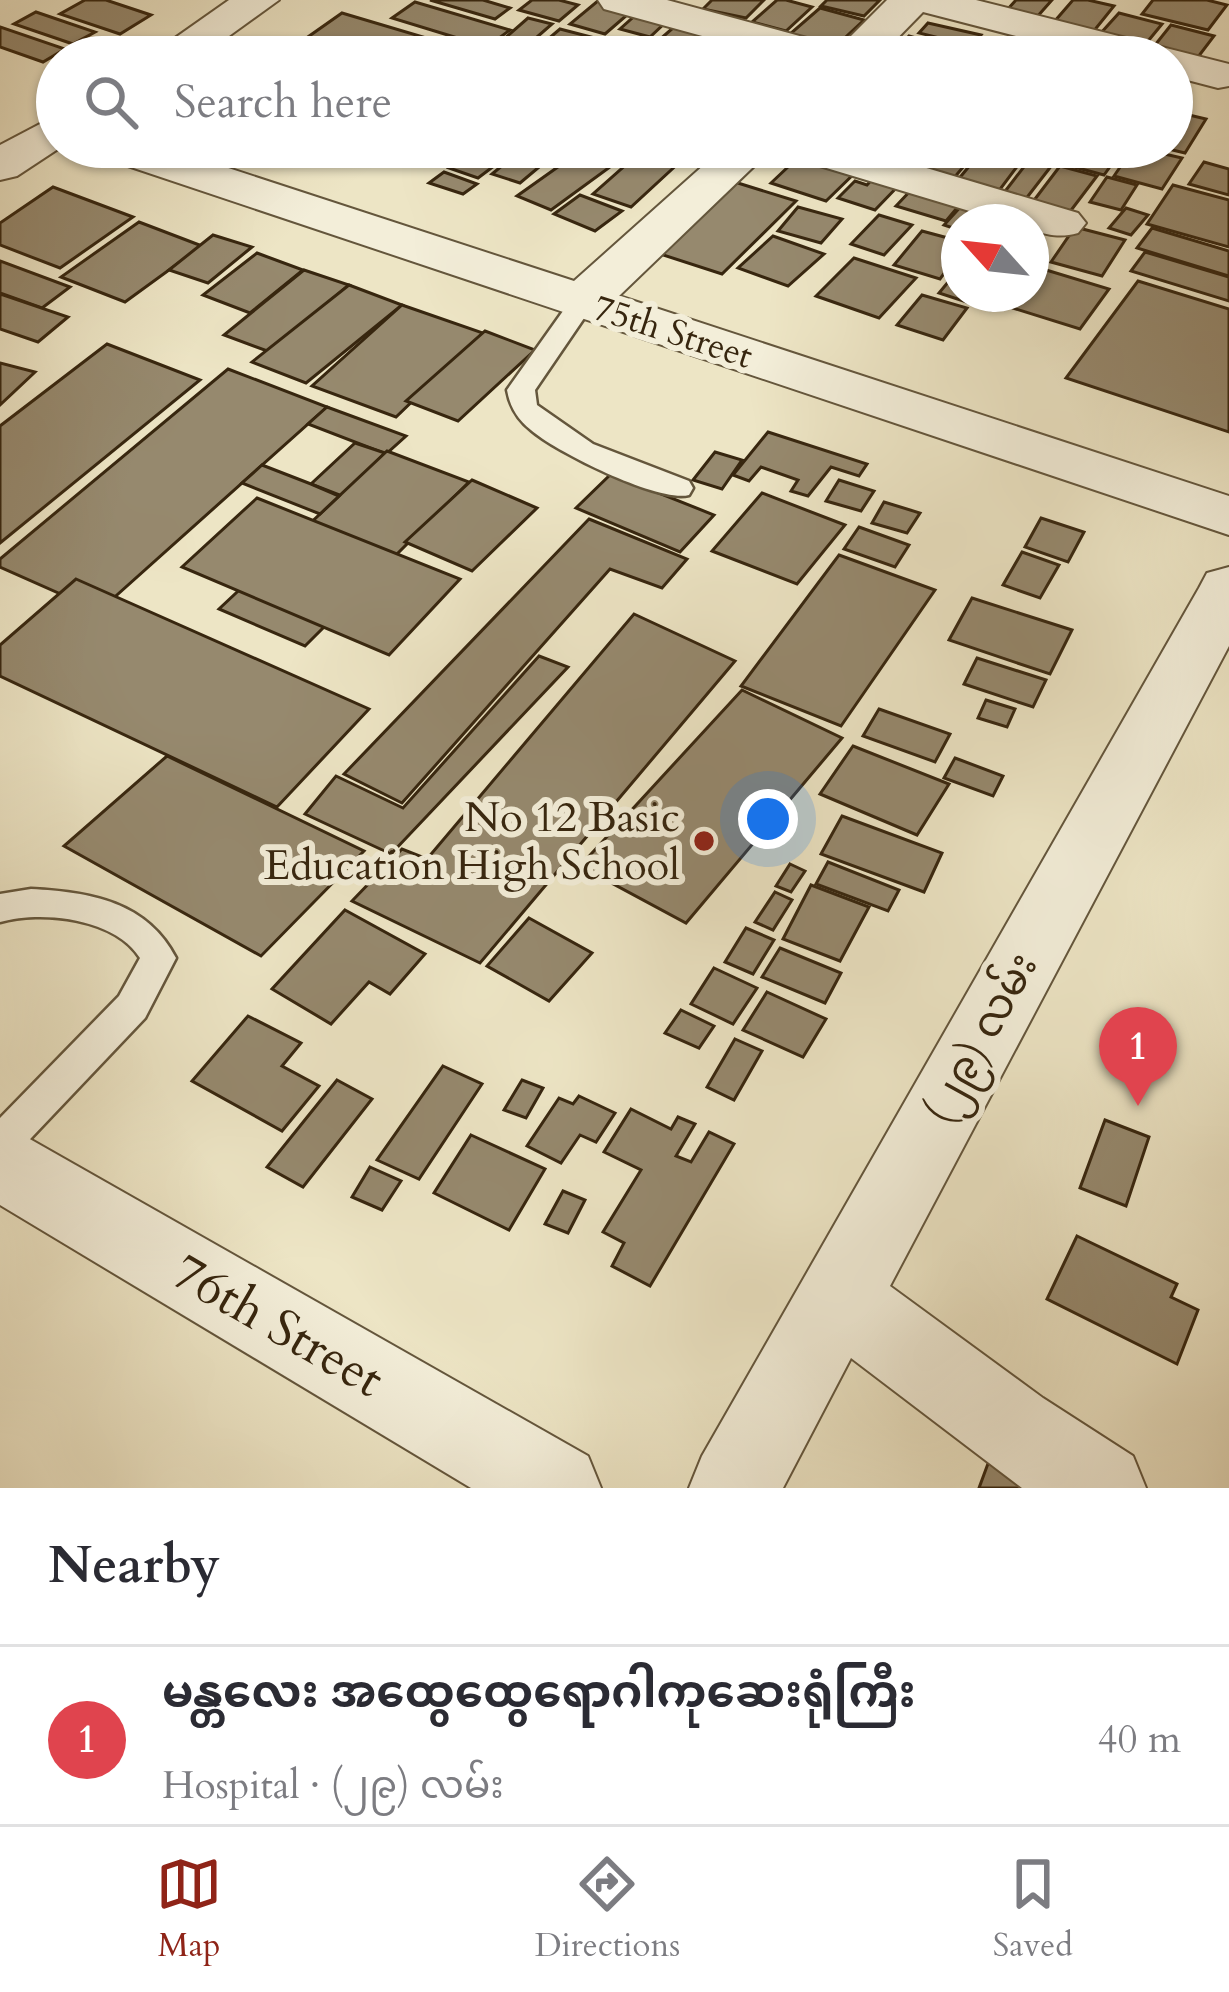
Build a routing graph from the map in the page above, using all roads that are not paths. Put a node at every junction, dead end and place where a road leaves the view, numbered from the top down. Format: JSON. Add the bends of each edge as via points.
{"nodes":[{"id":1,"x":258,"y":0,"type":"edge"},
{"id":2,"x":619,"y":0,"type":"edge"},
{"id":3,"x":911,"y":0,"type":"edge"},
{"id":4,"x":926,"y":0,"type":"edge"},
{"id":5,"x":202,"y":36,"type":"edge"},
{"id":6,"x":751,"y":36,"type":"edge"},
{"id":7,"x":876,"y":36,"type":"edge"},
{"id":8,"x":1066,"y":36,"type":"edge"},
{"id":9,"x":1193,"y":68,"type":"edge"},
{"id":10,"x":1218,"y":75,"type":"dead end"},
{"id":11,"x":0,"y":107,"type":"edge"},
{"id":12,"x":36,"y":120,"type":"edge"},
{"id":13,"x":36,"y":142,"type":"edge"},
{"id":14,"x":0,"y":166,"type":"edge"},
{"id":15,"x":180,"y":168,"type":"edge"},
{"id":16,"x":728,"y":168,"type":"edge"},
{"id":17,"x":875,"y":168,"type":"edge"},
{"id":18,"x":1060,"y":224,"type":"dead end"},
{"id":19,"x":582,"y":302,"type":"junction"},
{"id":20,"x":679,"y":488,"type":"dead end"},
{"id":21,"x":1229,"y":516,"type":"edge"},
{"id":22,"x":1229,"y":588,"type":"edge"},
{"id":23,"x":0,"y":908,"type":"edge"},
{"id":24,"x":6,"y":1171,"type":"edge"},
{"id":25,"x":838,"y":1298,"type":"junction"},
{"id":26,"x":556,"y":1488,"type":"edge"},
{"id":27,"x":734,"y":1488,"type":"edge"},
{"id":28,"x":1101,"y":1488,"type":"edge"}],
"edges":[{"from":1,"to":5,"type":"street"},
{"from":2,"to":6,"type":"street"},
{"from":3,"to":7,"type":"street"},
{"from":4,"to":8,"type":"street"},
{"from":9,"to":10,"type":"street"},
{"from":11,"to":12,"type":"street"},
{"from":13,"to":14,"type":"street"},
{"from":15,"to":19,"type":"street","name":"75th Street"},
{"from":16,"to":19,"type":"street"},
{"from":17,"to":18,"type":"street"},
{"from":19,"to":20,"type":"lane","via":[[518,404],[549,433]]},
{"from":19,"to":21,"type":"street","name":"75th Street"},
{"from":22,"to":25,"type":"street","name":"(၂၉) လမ်း"},
{"from":23,"to":24,"type":"lane","via":[[15,901],[74,906],[143,934],[158,958],[132,1006]]},
{"from":24,"to":26,"type":"street","name":"76th Street"},
{"from":25,"to":27,"type":"street","name":"(၂၉) လမ်း"},
{"from":25,"to":28,"type":"street"}]}
